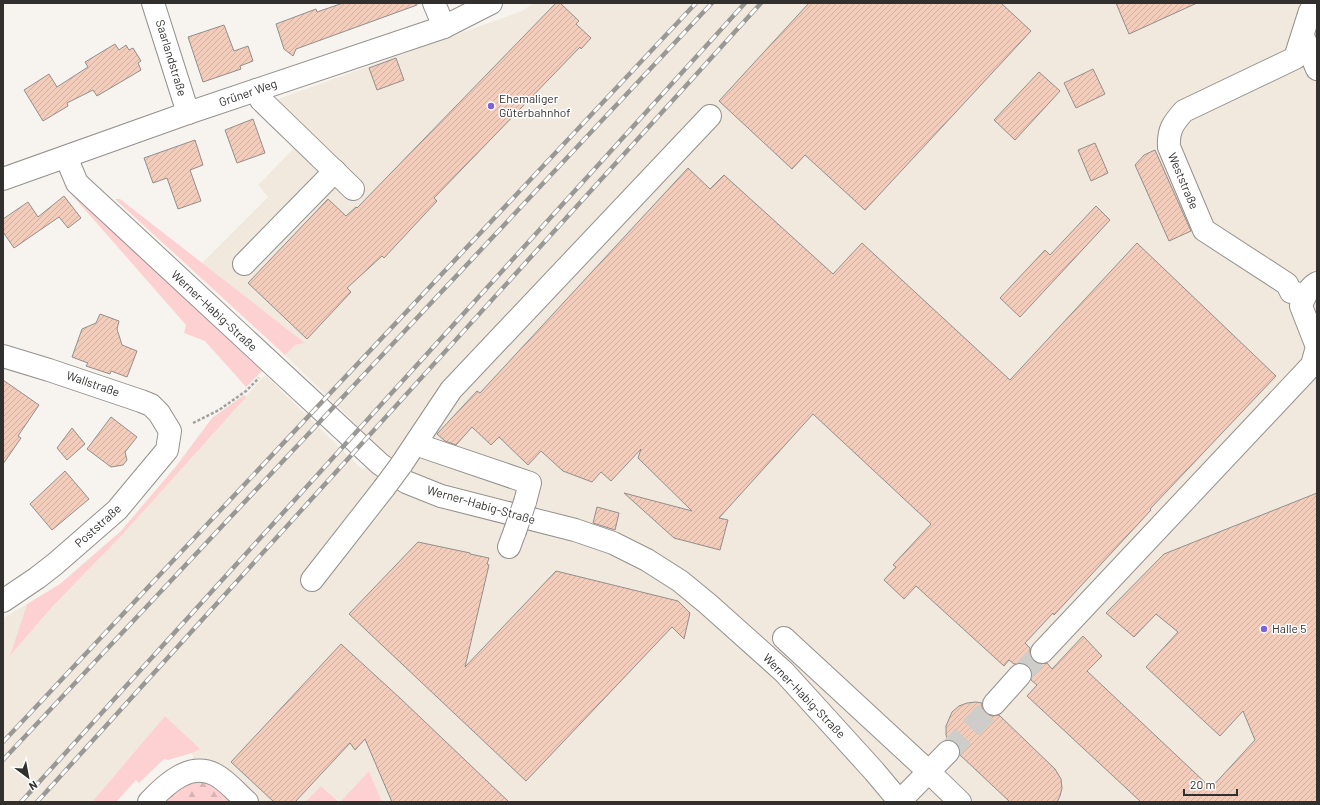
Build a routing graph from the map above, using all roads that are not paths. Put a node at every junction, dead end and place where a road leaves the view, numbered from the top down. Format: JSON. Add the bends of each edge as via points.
{"nodes":[{"id":1,"x":153,"y":3,"type":"edge"},
{"id":2,"x":434,"y":3,"type":"edge"},
{"id":3,"x":491,"y":3,"type":"edge"},
{"id":4,"x":1317,"y":7,"type":"edge"},
{"id":5,"x":444,"y":27,"type":"junction"},
{"id":6,"x":1303,"y":36,"type":"junction"},
{"id":7,"x":1317,"y":69,"type":"edge"},
{"id":8,"x":257,"y":90,"type":"junction"},
{"id":9,"x":188,"y":113,"type":"junction"},
{"id":10,"x":710,"y":116,"type":"dead end"},
{"id":11,"x":66,"y":157,"type":"junction"},
{"id":12,"x":335,"y":172,"type":"junction"},
{"id":13,"x":3,"y":179,"type":"edge"},
{"id":14,"x":354,"y":189,"type":"dead end"},
{"id":15,"x":244,"y":264,"type":"dead end"},
{"id":16,"x":1311,"y":289,"type":"edge"},
{"id":17,"x":3,"y":356,"type":"edge"},
{"id":18,"x":170,"y":431,"type":"joint"},
{"id":19,"x":417,"y":442,"type":"junction"},
{"id":20,"x":512,"y":539,"type":"dead end"},
{"id":21,"x":312,"y":580,"type":"dead end"},
{"id":22,"x":3,"y":601,"type":"edge"},
{"id":23,"x":1042,"y":652,"type":"tunnel mouth"},
{"id":24,"x":771,"y":661,"type":"junction"},
{"id":25,"x":1020,"y":675,"type":"tunnel mouth"},
{"id":26,"x":994,"y":704,"type":"tunnel mouth"},
{"id":27,"x":948,"y":752,"type":"tunnel mouth"},
{"id":28,"x":929,"y":772,"type":"junction"},
{"id":29,"x":149,"y":802,"type":"edge"},
{"id":30,"x":248,"y":802,"type":"edge"},
{"id":31,"x":900,"y":802,"type":"edge"},
{"id":32,"x":960,"y":802,"type":"edge"}],
"edges":[{"from":1,"to":9,"type":"street","name":"Saarlandstraße"},
{"from":2,"to":5,"type":"street"},
{"from":3,"to":5,"type":"street","name":"Grüner Weg"},
{"from":4,"to":6,"type":"street","name":"Weststraße","via":[[1310,10]]},
{"from":5,"to":8,"type":"street","name":"Grüner Weg"},
{"from":6,"to":7,"type":"street"},
{"from":6,"to":16,"type":"street","name":"Weststraße","via":[[1295,58],[1184,111],[1168,136],[1169,147],[1204,230],[1287,284],[1291,292]]},
{"from":8,"to":9,"type":"street","name":"Grüner Weg"},
{"from":8,"to":12,"type":"street","via":[[261,100]]},
{"from":9,"to":11,"type":"street","name":"Grüner Weg"},
{"from":10,"to":19,"type":"street","via":[[452,390]]},
{"from":11,"to":13,"type":"street","name":"Grüner Weg"},
{"from":11,"to":24,"type":"street","name":"Werner-Habig-Straße","via":[[77,183],[380,464],[406,482],[441,496],[574,530],[613,543],[647,560],[680,581]]},
{"from":12,"to":14,"type":"street"},
{"from":12,"to":15,"type":"street"},
{"from":16,"to":23,"type":"street","via":[[1301,306],[1317,347],[1312,365]]},
{"from":17,"to":18,"type":"street","name":"Wallstraße","via":[[141,400],[159,413]]},
{"from":18,"to":22,"type":"street","name":"Poststraße","via":[[167,450],[118,510],[56,564]]},
{"from":19,"to":20,"type":"street","bridge":true,"via":[[530,483]]},
{"from":19,"to":21,"type":"street","bridge":true},
{"from":24,"to":28,"type":"street","via":[[787,641]]},
{"from":24,"to":31,"type":"street","name":"Werner-Habig-Straße","via":[[784,672]]},
{"from":25,"to":26,"type":"street"},
{"from":27,"to":28,"type":"street"},
{"from":28,"to":31,"type":"street"},
{"from":28,"to":32,"type":"street"},
{"from":29,"to":30,"type":"street","via":[[174,779],[202,771],[217,776]]}]}
